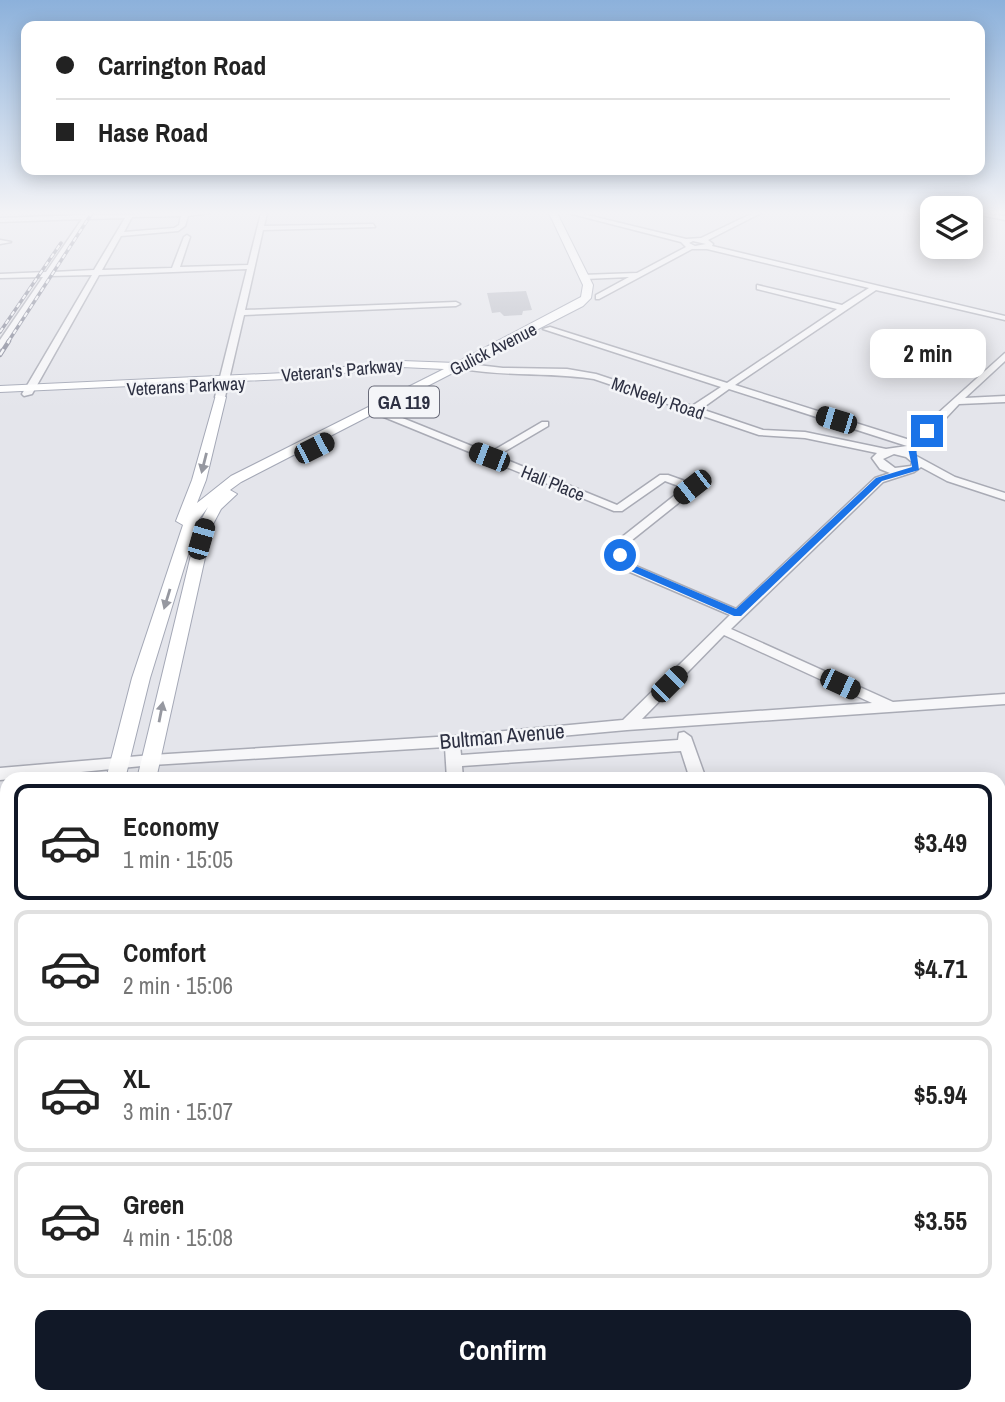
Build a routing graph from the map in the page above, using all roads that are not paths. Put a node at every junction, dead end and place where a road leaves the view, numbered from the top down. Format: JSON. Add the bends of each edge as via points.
{"nodes":[{"id":1,"x":9,"y":278,"type":"edge"},
{"id":2,"x":46,"y":278,"type":"edge"},
{"id":3,"x":94,"y":278,"type":"edge"},
{"id":4,"x":248,"y":278,"type":"edge"},
{"id":5,"x":591,"y":278,"type":"edge"},
{"id":6,"x":592,"y":278,"type":"edge"},
{"id":7,"x":632,"y":278,"type":"edge"},
{"id":8,"x":841,"y":278,"type":"edge"},
{"id":9,"x":3,"y":286,"type":"dead end"},
{"id":10,"x":760,"y":287,"type":"dead end"},
{"id":11,"x":875,"y":287,"type":"junction"},
{"id":12,"x":599,"y":297,"type":"junction"},
{"id":13,"x":456,"y":304,"type":"dead end"},
{"id":14,"x":843,"y":308,"type":"junction"},
{"id":15,"x":240,"y":313,"type":"junction"},
{"id":16,"x":1005,"y":318,"type":"edge"},
{"id":17,"x":547,"y":329,"type":"junction"},
{"id":18,"x":0,"y":345,"type":"edge"},
{"id":19,"x":1005,"y":356,"type":"edge"},
{"id":20,"x":402,"y":364,"type":"junction"},
{"id":21,"x":370,"y":366,"type":"joint"},
{"id":22,"x":465,"y":366,"type":"junction"},
{"id":23,"x":434,"y":378,"type":"junction"},
{"id":24,"x":222,"y":387,"type":"junction"},
{"id":25,"x":730,"y":387,"type":"junction"},
{"id":26,"x":0,"y":390,"type":"edge"},
{"id":27,"x":29,"y":391,"type":"junction"},
{"id":28,"x":0,"y":395,"type":"edge"},
{"id":29,"x":1005,"y":399,"type":"edge"},
{"id":30,"x":958,"y":401,"type":"junction"},
{"id":31,"x":693,"y":410,"type":"junction"},
{"id":32,"x":382,"y":413,"type":"junction"},
{"id":33,"x":545,"y":424,"type":"dead end"},
{"id":34,"x":852,"y":447,"type":"junction"},
{"id":35,"x":891,"y":452,"type":"junction"},
{"id":36,"x":914,"y":453,"type":"junction"},
{"id":37,"x":489,"y":457,"type":"junction"},
{"id":38,"x":880,"y":469,"type":"junction"},
{"id":39,"x":906,"y":472,"type":"junction"},
{"id":40,"x":951,"y":479,"type":"junction"},
{"id":41,"x":1005,"y":497,"type":"edge"},
{"id":42,"x":174,"y":575,"type":"junction"},
{"id":43,"x":738,"y":614,"type":"junction"},
{"id":44,"x":723,"y":630,"type":"junction"},
{"id":45,"x":1005,"y":699,"type":"edge"},
{"id":46,"x":895,"y":707,"type":"junction"},
{"id":47,"x":679,"y":723,"type":"junction"},
{"id":48,"x":627,"y":725,"type":"junction"},
{"id":49,"x":452,"y":741,"type":"junction"},
{"id":50,"x":687,"y":745,"type":"junction"},
{"id":51,"x":152,"y":760,"type":"junction"},
{"id":52,"x":454,"y":761,"type":"junction"},
{"id":53,"x":118,"y":771,"type":"edge"},
{"id":54,"x":79,"y":772,"type":"edge"},
{"id":55,"x":148,"y":772,"type":"edge"},
{"id":56,"x":455,"y":772,"type":"edge"},
{"id":57,"x":696,"y":772,"type":"edge"}],
"edges":[{"from":1,"to":9,"type":"street"},
{"from":2,"to":18,"type":"street"},
{"from":3,"to":27,"type":"street"},
{"from":4,"to":15,"type":"street"},
{"from":5,"to":22,"type":"main road","name":"Gulick Avenue","number":"GA 119","via":[[580,304]]},
{"from":6,"to":12,"type":"main road"},
{"from":7,"to":12,"type":"street"},
{"from":8,"to":11,"type":"street"},
{"from":10,"to":14,"type":"street"},
{"from":11,"to":14,"type":"street"},
{"from":11,"to":16,"type":"street"},
{"from":12,"to":17,"type":"main road","number":"GA 119"},
{"from":13,"to":15,"type":"street"},
{"from":14,"to":25,"type":"street"},
{"from":15,"to":24,"type":"street"},
{"from":17,"to":22,"type":"main road","number":"GA 119"},
{"from":17,"to":25,"type":"street"},
{"from":19,"to":30,"type":"street"},
{"from":20,"to":21,"type":"main road","name":"Veteran's Parkway"},
{"from":20,"to":22,"type":"main road","name":"Veteran's Parkway"},
{"from":20,"to":23,"type":"main road","via":[[430,368]]},
{"from":21,"to":24,"type":"main road","name":"Veterans Parkway","via":[[314,378]]},
{"from":22,"to":23,"type":"main road","name":"Gulick Avenue","number":"GA 119"},
{"from":22,"to":31,"type":"street","name":"McNeely Road","via":[[588,376]]},
{"from":22,"to":32,"type":"main road","number":"GA 119"},
{"from":23,"to":42,"type":"main road","name":"Gulick Avenue","number":"GA 119","via":[[218,490],[192,518]]},
{"from":24,"to":27,"type":"main road","name":"Veterans Parkway"},
{"from":24,"to":42,"type":"main road","one_way":true,"via":[[199,480],[183,520]]},
{"from":25,"to":31,"type":"street"},
{"from":25,"to":36,"type":"street"},
{"from":26,"to":27,"type":"main road","name":"Veterans Parkway"},
{"from":27,"to":28,"type":"main road","name":"Veterans Parkway"},
{"from":29,"to":30,"type":"street"},
{"from":30,"to":36,"type":"street"},
{"from":31,"to":34,"type":"street","name":"McNeely Road","via":[[762,433],[805,435]]},
{"from":32,"to":37,"type":"street","name":"Hall Place"},
{"from":51,"to":32,"type":"main road","number":"GA 119","one_way":true,"via":[[201,539],[212,513],[241,487]]},
{"from":33,"to":37,"type":"street"},
{"from":34,"to":35,"type":"street"},
{"from":34,"to":38,"type":"street"},
{"from":35,"to":36,"type":"street"},
{"from":35,"to":38,"type":"street","via":[[879,456]]},
{"from":36,"to":39,"type":"street","via":[[916,468]]},
{"from":36,"to":40,"type":"street"},
{"from":37,"to":43,"type":"street","name":"Hall Place","via":[[618,509],[664,477],[692,487],[621,543],[620,555],[627,566]]},
{"from":38,"to":39,"type":"street"},
{"from":38,"to":43,"type":"street"},
{"from":39,"to":40,"type":"street"},
{"from":40,"to":41,"type":"street"},
{"from":42,"to":53,"type":"main road","name":"Gulick Avenue","number":"GA 119","one_way":true},
{"from":43,"to":44,"type":"street"},
{"from":44,"to":46,"type":"street"},
{"from":44,"to":48,"type":"street"},
{"from":45,"to":46,"type":"street","name":"Bultman Avenue"},
{"from":46,"to":47,"type":"street","name":"Bultman Avenue"},
{"from":47,"to":48,"type":"street","name":"Bultman Avenue"},
{"from":47,"to":50,"type":"street"},
{"from":48,"to":49,"type":"street","name":"Bultman Avenue"},
{"from":49,"to":51,"type":"street","name":"Bultman Avenue"},
{"from":49,"to":52,"type":"street"},
{"from":50,"to":52,"type":"street"},
{"from":50,"to":57,"type":"street"},
{"from":51,"to":53,"type":"street","name":"Bultman Avenue"},
{"from":51,"to":55,"type":"main road","number":"GA 119"},
{"from":52,"to":56,"type":"street"},
{"from":53,"to":54,"type":"street","name":"Bultman Avenue"}]}
